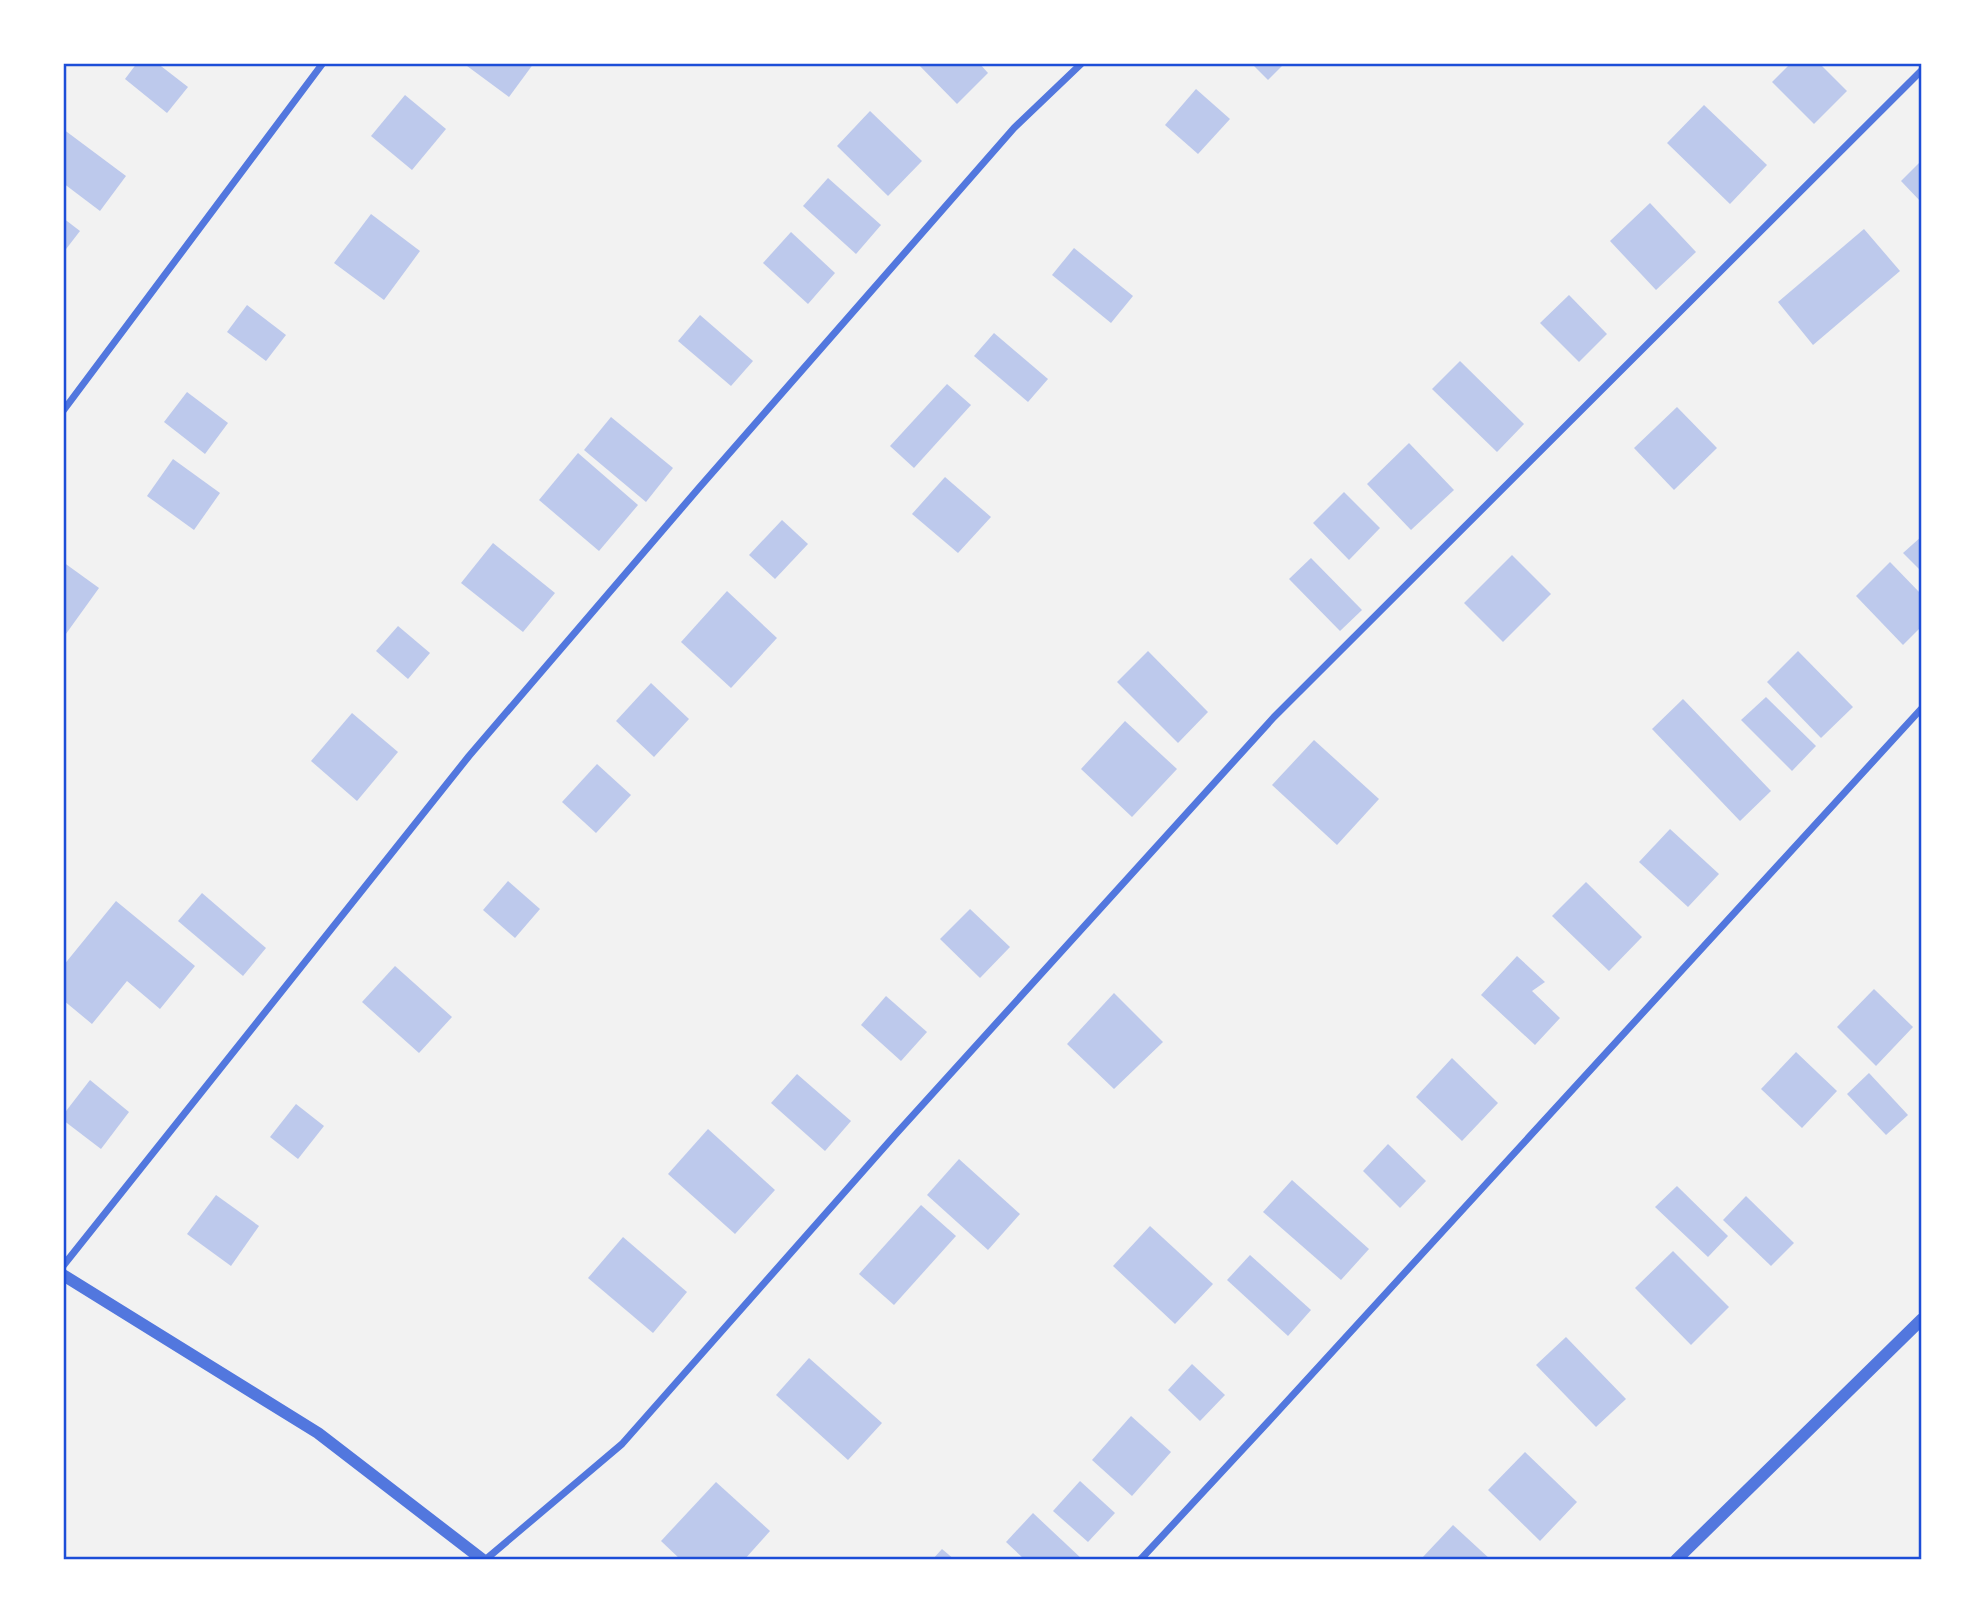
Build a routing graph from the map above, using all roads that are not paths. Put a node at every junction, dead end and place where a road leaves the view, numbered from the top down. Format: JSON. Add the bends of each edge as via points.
{"nodes":[{"id":1,"x":323,"y":63,"type":"edge"},
{"id":2,"x":1083,"y":63,"type":"edge"},
{"id":3,"x":1922,"y":70,"type":"edge"},
{"id":4,"x":63,"y":411,"type":"edge"},
{"id":5,"x":1922,"y":708,"type":"edge"},
{"id":6,"x":63,"y":1266,"type":"edge"},
{"id":7,"x":63,"y":1275,"type":"edge"},
{"id":8,"x":1922,"y":1319,"type":"edge"},
{"id":9,"x":484,"y":1560,"type":"edge"},
{"id":10,"x":1140,"y":1560,"type":"edge"},
{"id":11,"x":1676,"y":1560,"type":"edge"}],
"edges":[{"from":1,"to":4,"type":"street"},
{"from":2,"to":6,"type":"street","via":[[1014,128],[469,756]]},
{"from":3,"to":9,"type":"street","via":[[1274,717],[622,1444]]},
{"from":5,"to":10,"type":"street"},
{"from":7,"to":9,"type":"street","via":[[318,1433]]},
{"from":8,"to":11,"type":"street"}]}
